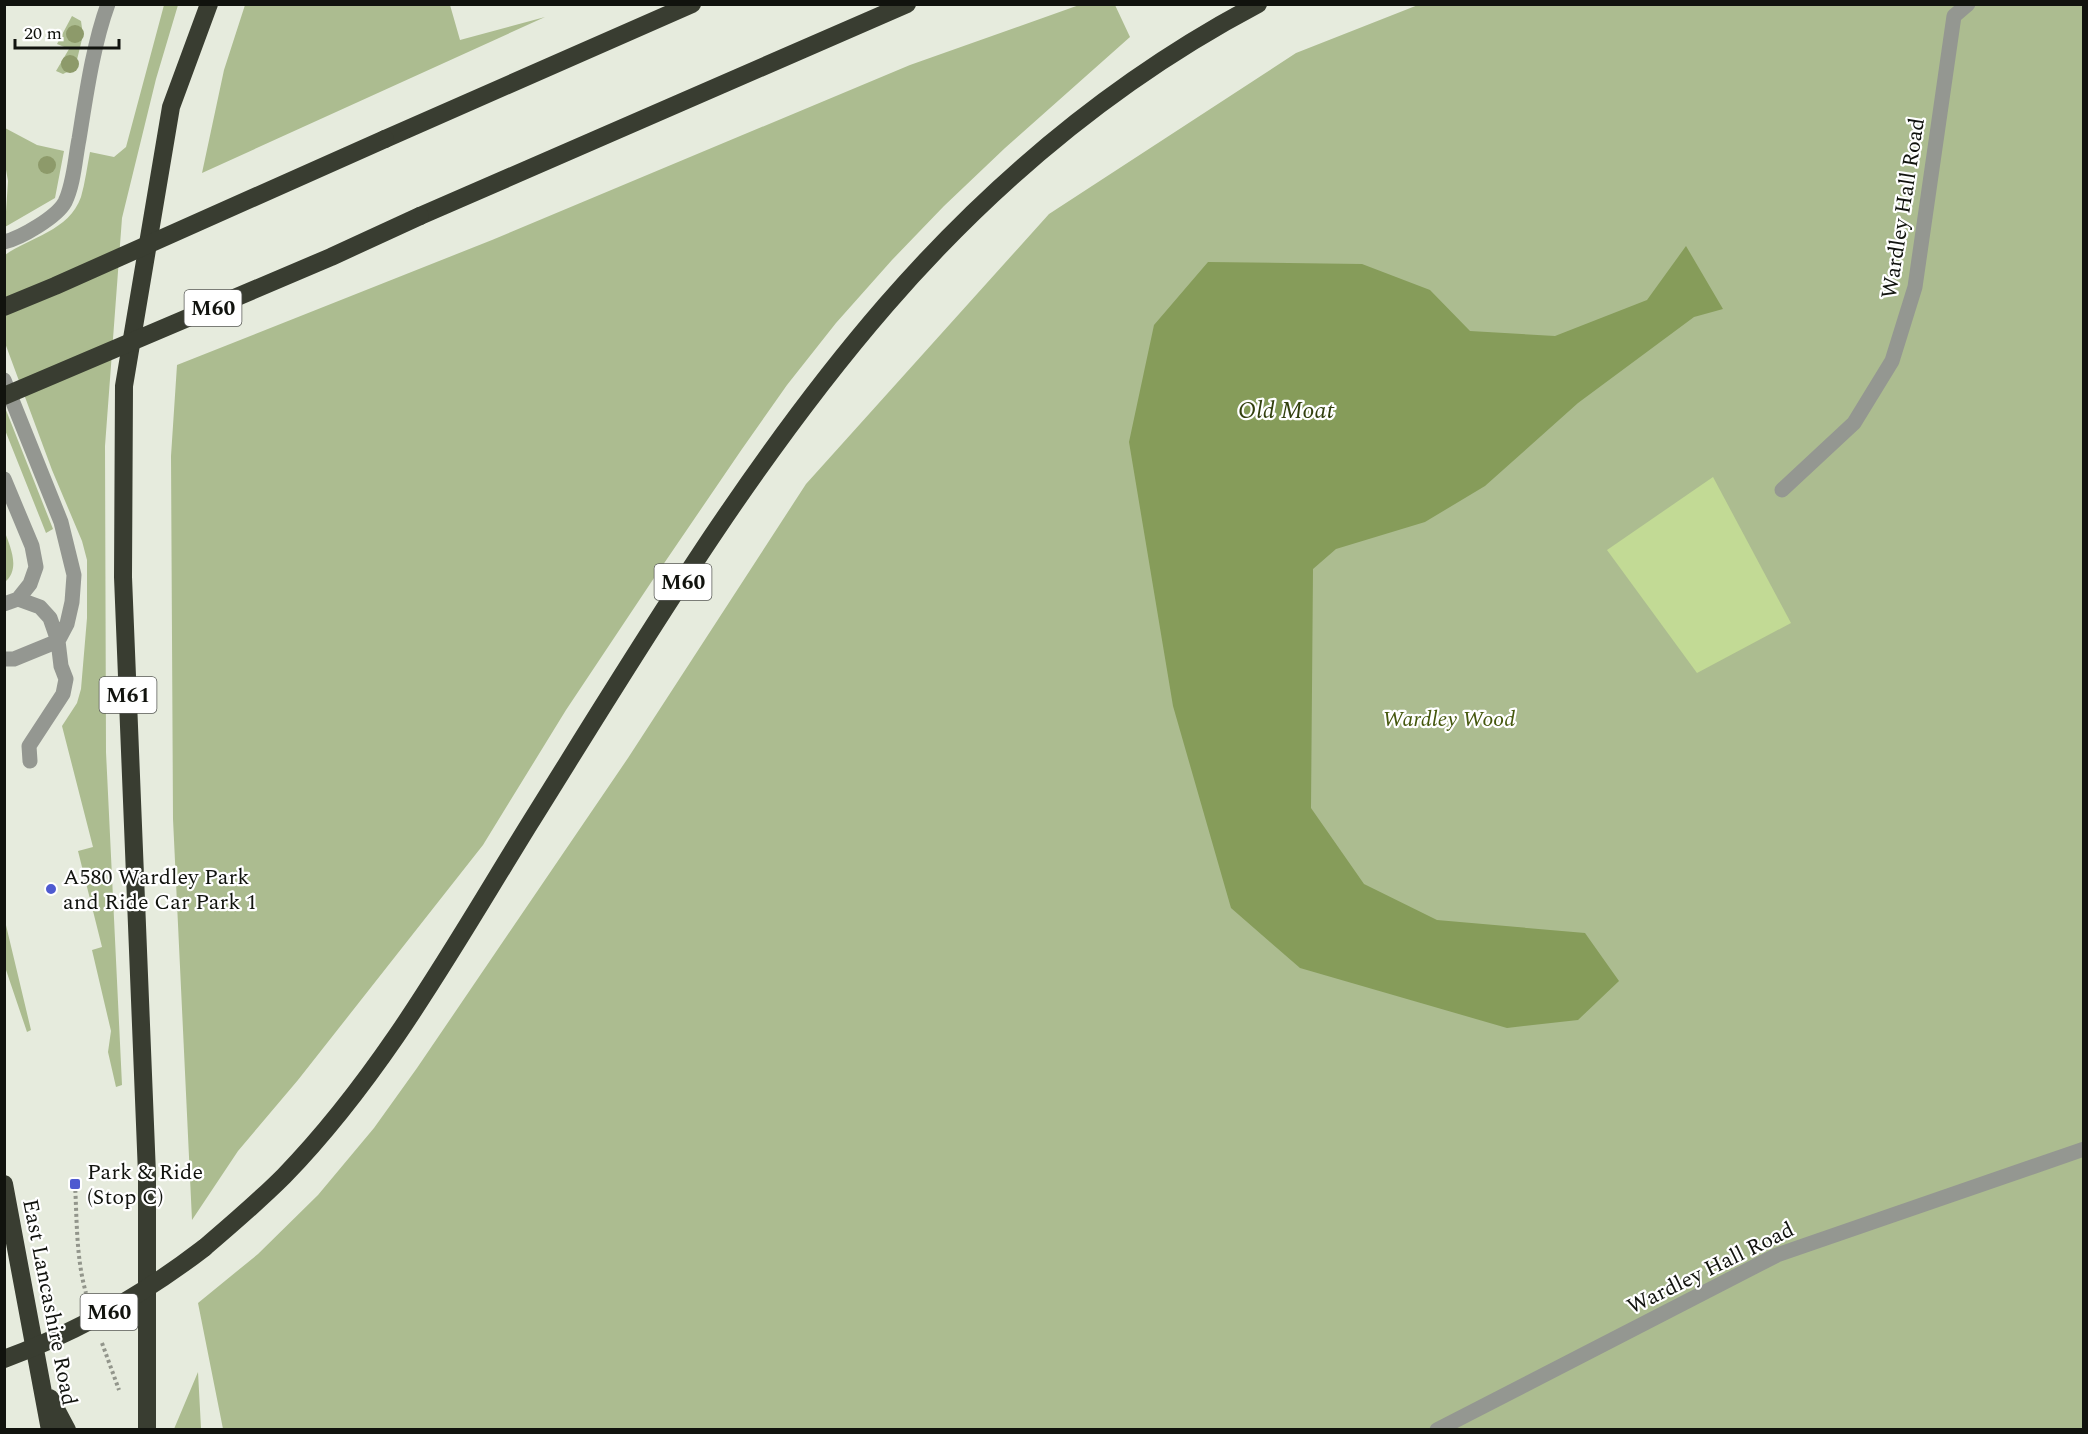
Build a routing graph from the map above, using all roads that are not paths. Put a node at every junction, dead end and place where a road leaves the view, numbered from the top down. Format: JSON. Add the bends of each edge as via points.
{"nodes":[{"id":1,"x":108,"y":4,"type":"edge"},
{"id":2,"x":208,"y":4,"type":"edge"},
{"id":3,"x":692,"y":4,"type":"edge"},
{"id":4,"x":907,"y":4,"type":"edge"},
{"id":5,"x":1258,"y":4,"type":"edge"},
{"id":6,"x":1968,"y":4,"type":"edge"},
{"id":7,"x":4,"y":242,"type":"edge"},
{"id":8,"x":4,"y":307,"type":"edge"},
{"id":9,"x":4,"y":380,"type":"edge"},
{"id":10,"x":4,"y":396,"type":"edge"},
{"id":11,"x":4,"y":479,"type":"edge"},
{"id":12,"x":1782,"y":490,"type":"dead end"},
{"id":13,"x":11,"y":602,"type":"edge"},
{"id":14,"x":58,"y":641,"type":"junction"},
{"id":15,"x":8,"y":661,"type":"edge"},
{"id":16,"x":30,"y":760,"type":"dead end"},
{"id":17,"x":2084,"y":1149,"type":"edge"},
{"id":18,"x":4,"y":1184,"type":"edge"},
{"id":19,"x":4,"y":1359,"type":"edge"},
{"id":20,"x":42,"y":1384,"type":"junction"},
{"id":21,"x":50,"y":1430,"type":"edge"},
{"id":22,"x":67,"y":1430,"type":"edge"},
{"id":23,"x":147,"y":1430,"type":"edge"},
{"id":24,"x":1437,"y":1430,"type":"edge"}],
"edges":[{"from":1,"to":7,"type":"lane","via":[[72,180],[64,202],[36,227]]},
{"from":2,"to":23,"type":"highway","number":"M61","via":[[171,107],[124,386],[123,577],[147,1174]]},
{"from":3,"to":8,"type":"highway","bridge":true},
{"from":4,"to":10,"type":"highway","number":"M60","bridge":true},
{"from":5,"to":19,"type":"highway","number":"M60","bridge":true,"via":[[1158,63],[1081,118],[950,235],[886,305],[803,408],[734,506],[414,1009],[359,1086],[285,1175],[204,1248],[163,1278],[108,1312],[49,1342]]},
{"from":6,"to":12,"type":"lane","name":"Wardley Hall Road","via":[[1954,16],[1915,287],[1892,361],[1854,423]]},
{"from":9,"to":14,"type":"lane","via":[[69,547],[74,575],[72,602]]},
{"from":11,"to":13,"type":"lane","via":[[32,546],[36,567],[30,584]]},
{"from":13,"to":14,"type":"lane","via":[[40,607],[50,618]]},
{"from":14,"to":15,"type":"lane"},
{"from":14,"to":16,"type":"lane","via":[[66,679],[63,694],[33,736]]},
{"from":17,"to":24,"type":"lane","name":"Wardley Hall Road","via":[[1777,1255]]},
{"from":18,"to":20,"type":"highway","name":"East Lancashire Road"},
{"from":20,"to":21,"type":"highway","name":"East Lancashire Road"},
{"from":20,"to":22,"type":"highway"}]}
